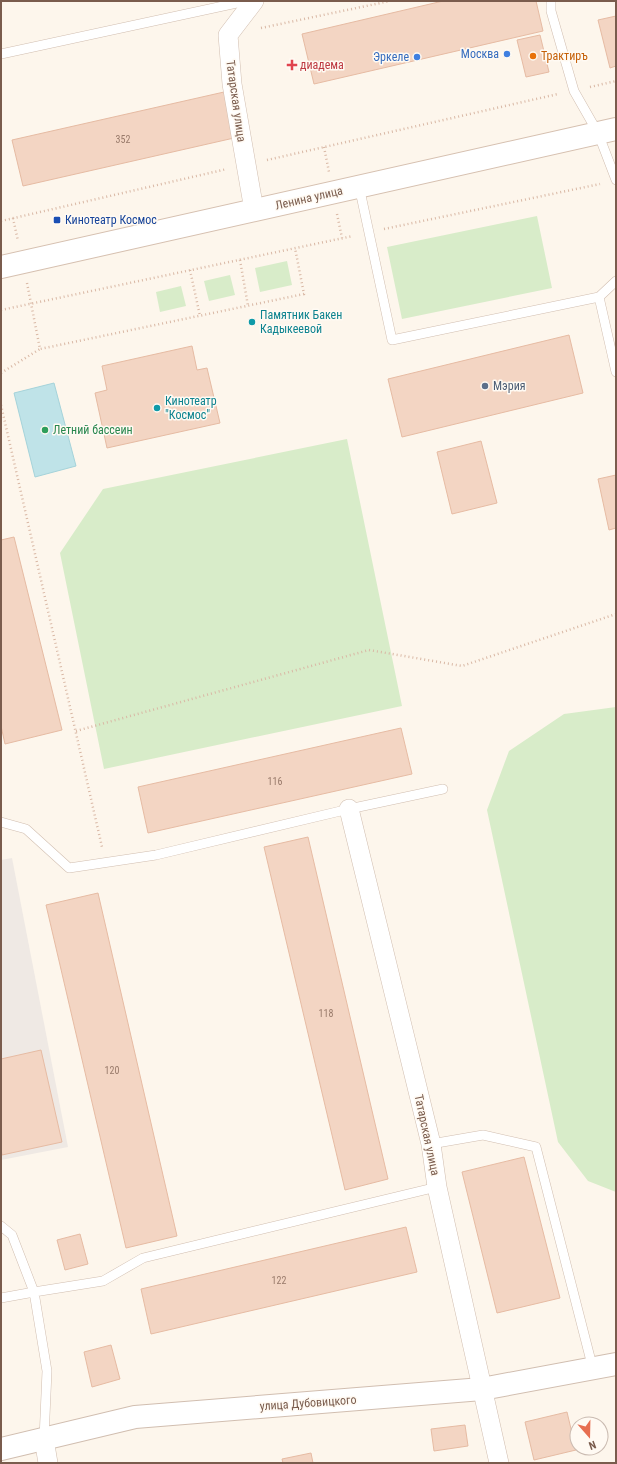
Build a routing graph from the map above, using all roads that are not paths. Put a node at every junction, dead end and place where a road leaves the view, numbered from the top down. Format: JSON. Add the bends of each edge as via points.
{"nodes":[{"id":1,"x":246,"y":1,"type":"edge"},
{"id":2,"x":254,"y":1,"type":"edge"},
{"id":3,"x":551,"y":1,"type":"edge"},
{"id":4,"x":1,"y":54,"type":"edge"},
{"id":5,"x":607,"y":131,"type":"edge"},
{"id":6,"x":616,"y":180,"type":"edge"},
{"id":7,"x":359,"y":186,"type":"junction"},
{"id":8,"x":254,"y":210,"type":"junction"},
{"id":9,"x":1,"y":267,"type":"edge"},
{"id":10,"x":616,"y":281,"type":"edge"},
{"id":11,"x":599,"y":297,"type":"junction"},
{"id":12,"x":616,"y":372,"type":"edge"},
{"id":13,"x":443,"y":789,"type":"dead end"},
{"id":14,"x":349,"y":809,"type":"junction"},
{"id":15,"x":1,"y":822,"type":"edge"},
{"id":16,"x":431,"y":1144,"type":"junction"},
{"id":17,"x":437,"y":1187,"type":"junction"},
{"id":18,"x":1,"y":1226,"type":"edge"},
{"id":19,"x":34,"y":1292,"type":"junction"},
{"id":20,"x":1,"y":1298,"type":"edge"},
{"id":21,"x":616,"y":1364,"type":"edge"},
{"id":22,"x":593,"y":1369,"type":"junction"},
{"id":23,"x":482,"y":1389,"type":"junction"},
{"id":24,"x":44,"y":1439,"type":"junction"},
{"id":25,"x":1,"y":1449,"type":"edge"},
{"id":26,"x":48,"y":1463,"type":"edge"},
{"id":27,"x":499,"y":1463,"type":"edge"}],
"edges":[{"from":1,"to":4,"type":"lane"},
{"from":2,"to":8,"type":"street","name":"Татарская улица","via":[[228,35],[232,84]]},
{"from":3,"to":5,"type":"lane","via":[[551,11],[574,91]]},
{"from":5,"to":6,"type":"lane"},
{"from":5,"to":7,"type":"street","name":"Ленина улица"},
{"from":7,"to":8,"type":"street","name":"Ленина улица"},
{"from":7,"to":11,"type":"lane","via":[[392,340]]},
{"from":8,"to":9,"type":"street","name":"Ленина улица"},
{"from":10,"to":11,"type":"lane"},
{"from":11,"to":12,"type":"lane"},
{"from":13,"to":14,"type":"lane"},
{"from":14,"to":15,"type":"lane","via":[[156,855],[70,868],[26,829]]},
{"from":14,"to":16,"type":"street","name":"Татарская улица"},
{"from":16,"to":17,"type":"street","name":"Татарская улица"},
{"from":16,"to":22,"type":"lane","via":[[483,1134],[536,1147]]},
{"from":17,"to":19,"type":"lane","via":[[143,1258],[103,1281]]},
{"from":17,"to":23,"type":"street","name":"Татарская улица"},
{"from":18,"to":19,"type":"lane","via":[[12,1235]]},
{"from":19,"to":20,"type":"lane"},
{"from":19,"to":24,"type":"lane","via":[[47,1371]]},
{"from":21,"to":22,"type":"street","name":"улица Дубовицкого"},
{"from":22,"to":23,"type":"street","name":"улица Дубовицкого"},
{"from":23,"to":24,"type":"street","name":"улица Дубовицкого","via":[[135,1417]]},
{"from":23,"to":27,"type":"street","name":"Татарская улица"},
{"from":24,"to":25,"type":"street","name":"улица Дубовицкого"},
{"from":24,"to":26,"type":"street"}]}
